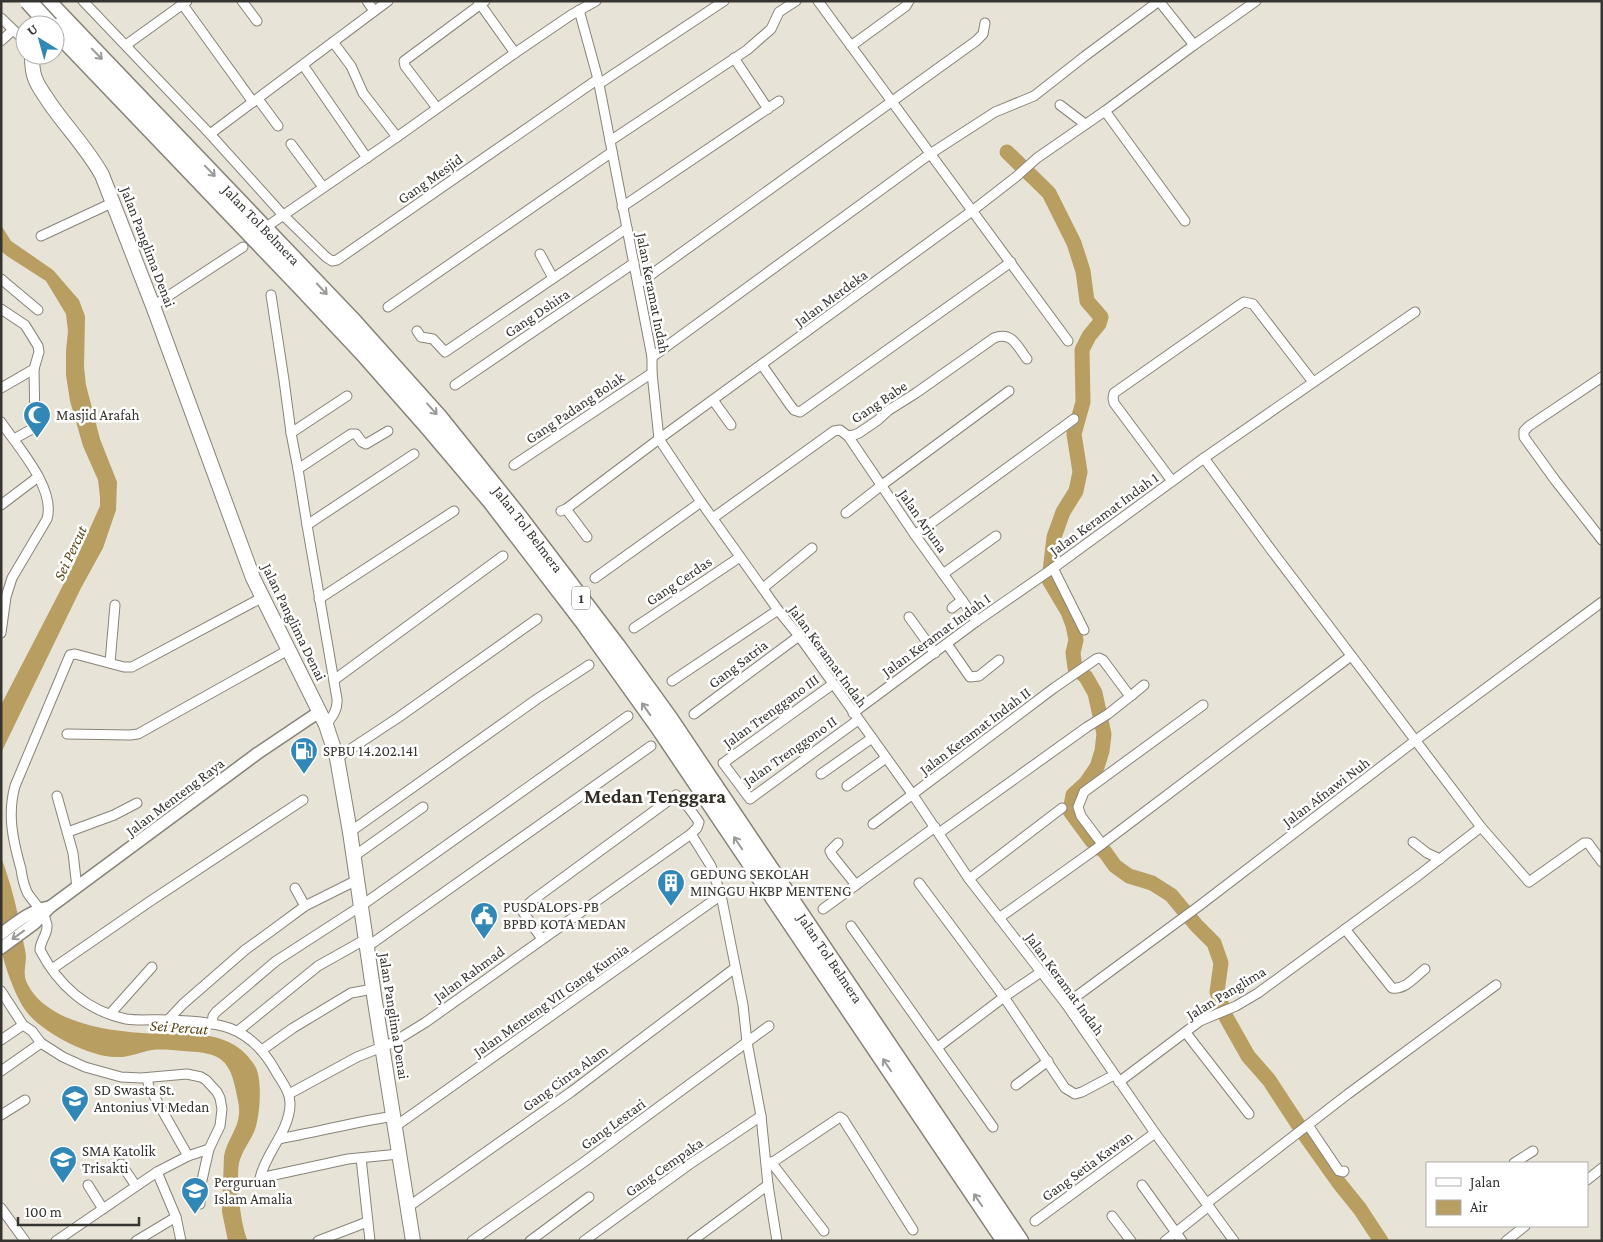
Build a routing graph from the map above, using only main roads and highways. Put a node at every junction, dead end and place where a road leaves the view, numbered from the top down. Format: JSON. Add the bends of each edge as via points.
{"nodes":[{"id":1,"x":28,"y":1,"type":"edge"},
{"id":2,"x":46,"y":1,"type":"edge"},
{"id":3,"x":42,"y":15,"type":"edge"},
{"id":4,"x":43,"y":15,"type":"edge"},
{"id":5,"x":51,"y":15,"type":"edge"},
{"id":6,"x":65,"y":36,"type":"edge"},
{"id":7,"x":65,"y":37,"type":"edge"},
{"id":8,"x":33,"y":65,"type":"edge"},
{"id":9,"x":413,"y":1241,"type":"edge"},
{"id":10,"x":1005,"y":1241,"type":"edge"},
{"id":11,"x":1020,"y":1241,"type":"edge"}],
"edges":[{"from":1,"to":4,"type":"highway","name":"Jalan Tol Belmera","number":"1","bridge":true},
{"from":2,"to":3,"type":"main road"},
{"from":2,"to":5,"type":"highway","name":"Jalan Tol Belmera","number":"1"},
{"from":6,"to":11,"type":"highway","name":"Jalan Tol Belmera","number":"1","one_way":true,"via":[[353,321],[438,416],[519,517],[669,718]]},
{"from":10,"to":7,"type":"highway","name":"Jalan Tol Belmera","number":"1","one_way":true,"via":[[658,726],[490,500],[326,313]]},
{"from":8,"to":9,"type":"main road","name":"Jalan Panglima Denai","via":[[39,87],[94,159],[114,202],[253,578],[326,725],[337,758]]}]}
